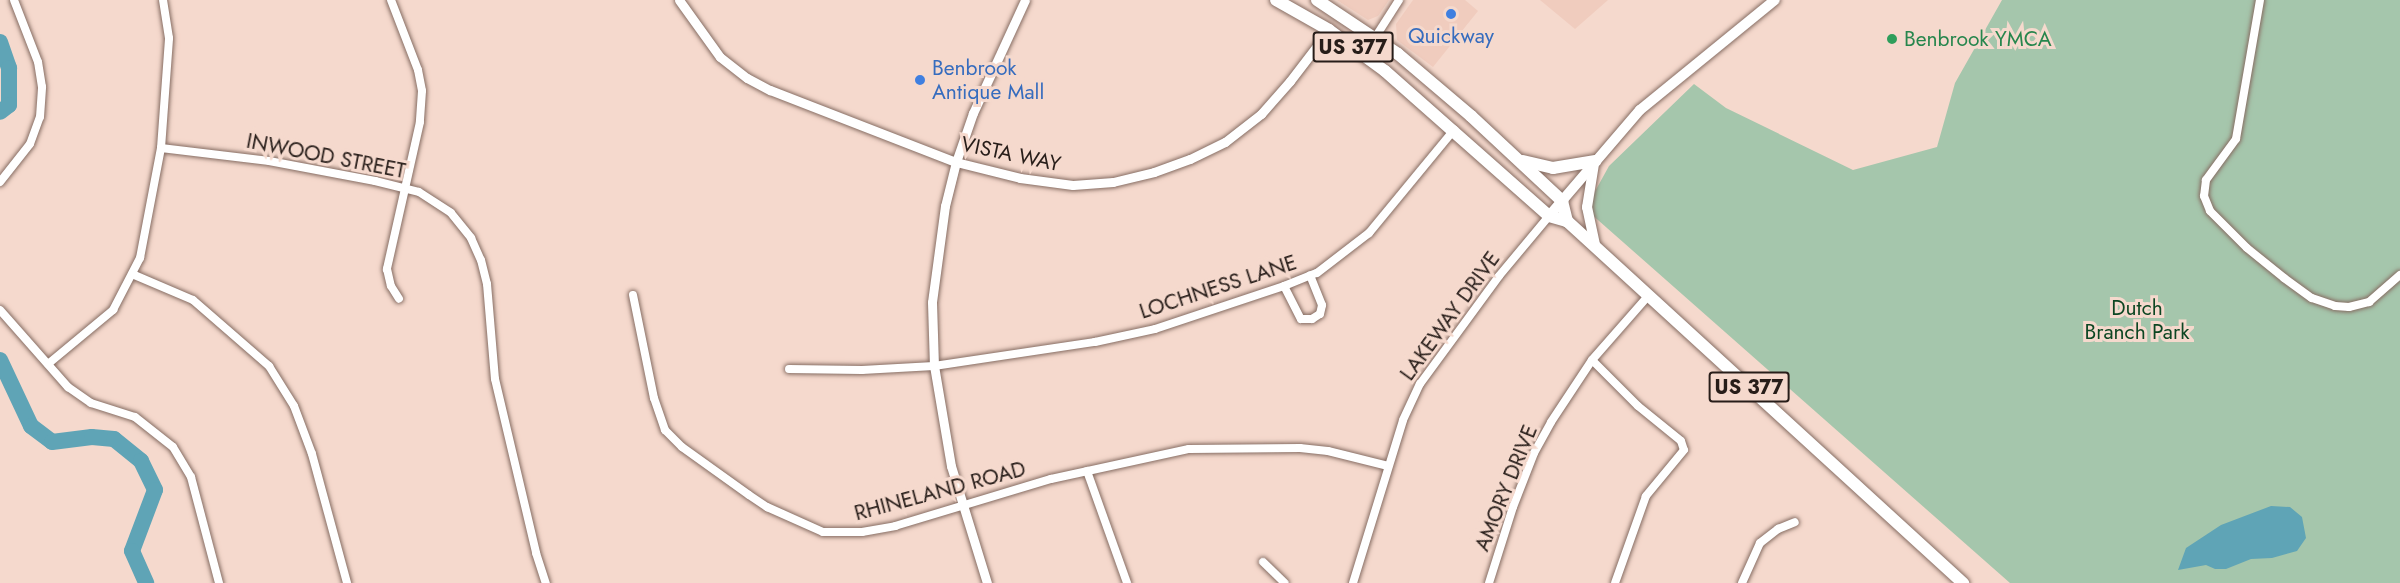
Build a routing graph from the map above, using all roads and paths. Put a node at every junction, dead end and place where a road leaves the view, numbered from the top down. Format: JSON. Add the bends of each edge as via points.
{"nodes":[{"id":1,"x":14,"y":0,"type":"edge"},
{"id":2,"x":163,"y":0,"type":"edge"},
{"id":3,"x":391,"y":0,"type":"edge"},
{"id":4,"x":679,"y":0,"type":"edge"},
{"id":5,"x":1025,"y":0,"type":"edge"},
{"id":6,"x":1276,"y":0,"type":"edge"},
{"id":7,"x":1317,"y":0,"type":"edge"},
{"id":8,"x":1400,"y":0,"type":"edge"},
{"id":9,"x":1775,"y":0,"type":"edge"},
{"id":10,"x":2260,"y":0,"type":"edge"},
{"id":11,"x":1329,"y":30,"type":"junction"},
{"id":12,"x":1375,"y":39,"type":"junction"},
{"id":13,"x":1364,"y":55,"type":"junction"},
{"id":14,"x":1454,"y":130,"type":"junction"},
{"id":15,"x":161,"y":148,"type":"junction"},
{"id":16,"x":1520,"y":161,"type":"junction"},
{"id":17,"x":1595,"y":161,"type":"junction"},
{"id":18,"x":956,"y":162,"type":"junction"},
{"id":19,"x":0,"y":182,"type":"edge"},
{"id":20,"x":405,"y":188,"type":"junction"},
{"id":21,"x":1562,"y":201,"type":"junction"},
{"id":22,"x":1550,"y":216,"type":"junction"},
{"id":23,"x":1567,"y":221,"type":"junction"},
{"id":24,"x":1595,"y":246,"type":"junction"},
{"id":25,"x":132,"y":274,"type":"junction"},
{"id":26,"x":2400,"y":274,"type":"edge"},
{"id":27,"x":1310,"y":275,"type":"junction"},
{"id":28,"x":1284,"y":286,"type":"junction"},
{"id":29,"x":633,"y":295,"type":"dead end"},
{"id":30,"x":1649,"y":295,"type":"junction"},
{"id":31,"x":399,"y":300,"type":"dead end"},
{"id":32,"x":0,"y":310,"type":"edge"},
{"id":33,"x":1592,"y":360,"type":"junction"},
{"id":34,"x":48,"y":364,"type":"junction"},
{"id":35,"x":934,"y":366,"type":"junction"},
{"id":36,"x":789,"y":369,"type":"dead end"},
{"id":37,"x":1388,"y":466,"type":"junction"},
{"id":38,"x":1087,"y":471,"type":"junction"},
{"id":39,"x":962,"y":505,"type":"junction"},
{"id":40,"x":1795,"y":522,"type":"dead end"},
{"id":41,"x":1263,"y":562,"type":"dead end"},
{"id":42,"x":219,"y":583,"type":"edge"},
{"id":43,"x":347,"y":583,"type":"edge"},
{"id":44,"x":546,"y":583,"type":"edge"},
{"id":45,"x":987,"y":583,"type":"edge"},
{"id":46,"x":1127,"y":583,"type":"edge"},
{"id":47,"x":1285,"y":583,"type":"edge"},
{"id":48,"x":1353,"y":583,"type":"edge"},
{"id":49,"x":1489,"y":583,"type":"edge"},
{"id":50,"x":1615,"y":583,"type":"edge"},
{"id":51,"x":1742,"y":583,"type":"edge"},
{"id":52,"x":1963,"y":583,"type":"edge"}],
"edges":[{"from":1,"to":19,"type":"street","via":[[38,62],[42,87],[40,117],[30,144]]},
{"from":2,"to":15,"type":"street","via":[[169,38]]},
{"from":3,"to":20,"type":"street","via":[[412,51],[422,91],[420,122]]},
{"from":4,"to":18,"type":"street","name":"VISTA WAY","via":[[720,57],[747,78]]},
{"from":5,"to":18,"type":"street","via":[[973,113]]},
{"from":6,"to":11,"type":"highway","number":"US 377"},
{"from":7,"to":12,"type":"highway","number":"US 377"},
{"from":8,"to":12,"type":"street"},
{"from":9,"to":17,"type":"main road","via":[[1640,110]]},
{"from":10,"to":26,"type":"street","via":[[2236,139],[2206,180],[2205,196],[2210,211],[2284,278],[2312,298],[2335,306],[2369,302]]},
{"from":11,"to":13,"type":"highway","number":"US 377"},
{"from":11,"to":18,"type":"street","name":"VISTA WAY","via":[[1262,114],[1225,142],[1154,172],[1090,185],[1020,178]]},
{"from":12,"to":13,"type":"street"},
{"from":12,"to":16,"type":"highway","number":"US 377","via":[[1413,66]]},
{"from":13,"to":14,"type":"highway","number":"US 377"},
{"from":14,"to":22,"type":"highway","number":"US 377"},
{"from":14,"to":27,"type":"street","name":"LOCHNESS LANE","via":[[1369,233]]},
{"from":15,"to":20,"type":"street","name":"INWOOD STREET","via":[[268,161]]},
{"from":15,"to":25,"type":"street","via":[[140,258]]},
{"from":16,"to":17,"type":"highway","via":[[1553,168]]},
{"from":16,"to":21,"type":"highway","number":"US 377"},
{"from":17,"to":21,"type":"main road"},
{"from":17,"to":24,"type":"main road","via":[[1587,207]]},
{"from":18,"to":35,"type":"street","via":[[935,266]]},
{"from":20,"to":31,"type":"street","via":[[387,269]]},
{"from":20,"to":44,"type":"street","name":"INWOOD STREET","via":[[419,192],[451,213],[471,238],[481,260],[487,284],[495,379]]},
{"from":21,"to":22,"type":"main road"},
{"from":21,"to":23,"type":"highway"},
{"from":22,"to":23,"type":"highway","number":"US 377"},
{"from":22,"to":37,"type":"street","name":"LAKEWAY DRIVE","via":[[1499,276],[1420,384]]},
{"from":23,"to":24,"type":"highway","number":"US 377"},
{"from":24,"to":30,"type":"highway","number":"US 377"},
{"from":25,"to":34,"type":"street","via":[[113,310]]},
{"from":25,"to":43,"type":"street","via":[[194,300],[269,366],[294,406],[312,454]]},
{"from":27,"to":28,"type":"street","name":"LOCHNESS LANE"},
{"from":27,"to":28,"type":"street","via":[[1323,305],[1320,314],[1312,319],[1301,319]]},
{"from":28,"to":35,"type":"street","name":"LOCHNESS LANE","via":[[1155,329]]},
{"from":29,"to":39,"type":"street","name":"RHINELAND ROAD","via":[[654,398],[665,430],[682,447],[767,507],[809,527],[840,534],[895,526]]},
{"from":30,"to":33,"type":"street","name":"AMORY DRIVE"},
{"from":30,"to":52,"type":"highway","number":"US 377"},
{"from":32,"to":34,"type":"street"},
{"from":33,"to":49,"type":"street","name":"AMORY DRIVE","via":[[1534,453]]},
{"from":33,"to":50,"type":"street","via":[[1638,406],[1681,441],[1684,450],[1646,496]]},
{"from":34,"to":42,"type":"street","via":[[68,387],[91,403],[135,417],[173,447],[191,477]]},
{"from":35,"to":36,"type":"street","name":"LOCHNESS LANE"},
{"from":35,"to":39,"type":"street","via":[[951,466]]},
{"from":37,"to":38,"type":"street","name":"RHINELAND ROAD","via":[[1328,451],[1212,448],[1189,449]]},
{"from":37,"to":48,"type":"street","name":"LAKEWAY DRIVE"},
{"from":38,"to":39,"type":"street","name":"RHINELAND ROAD"},
{"from":38,"to":46,"type":"street"},
{"from":39,"to":45,"type":"street"},
{"from":40,"to":51,"type":"street","via":[[1760,543]]},
{"from":41,"to":47,"type":"street"}]}
